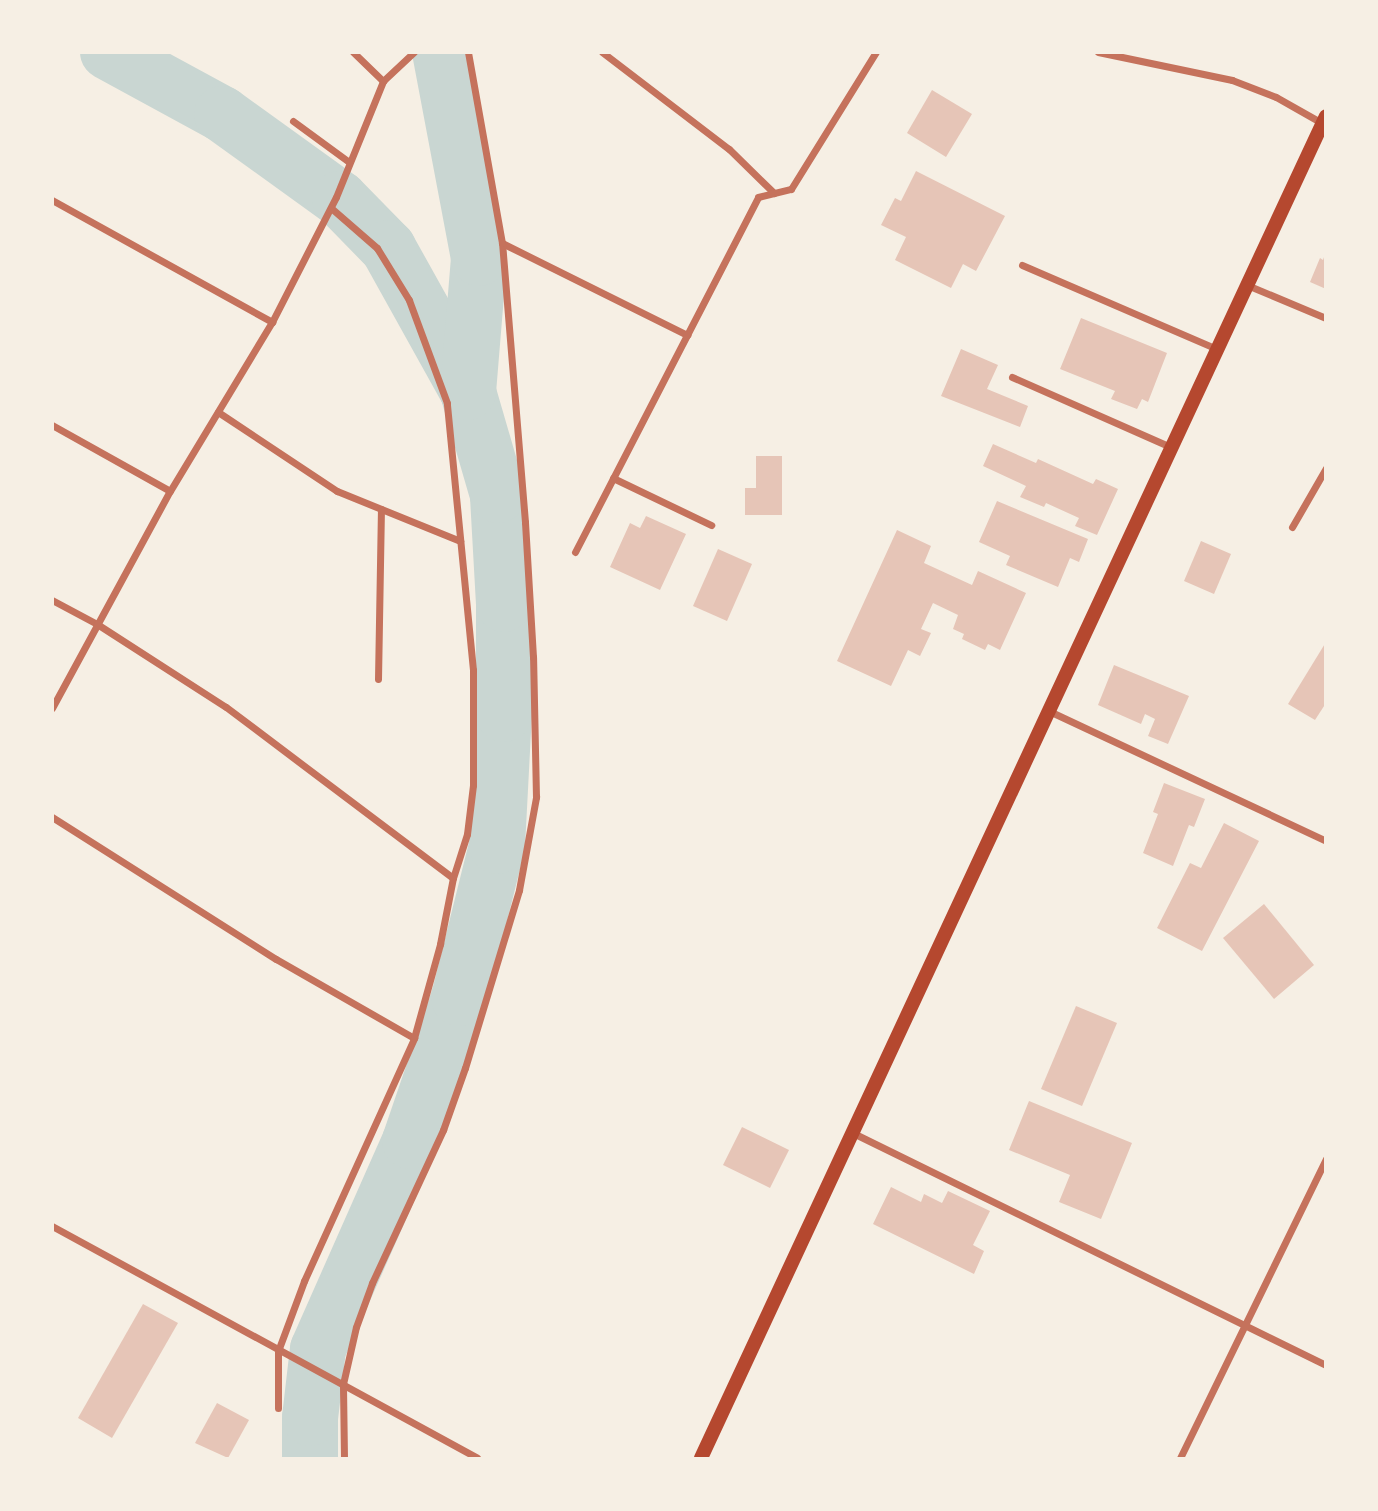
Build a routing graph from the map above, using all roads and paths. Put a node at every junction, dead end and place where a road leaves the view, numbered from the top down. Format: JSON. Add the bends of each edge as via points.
{"nodes":[{"id":1,"x":353,"y":52,"type":"edge"},
{"id":2,"x":468,"y":52,"type":"edge"},
{"id":3,"x":602,"y":52,"type":"edge"},
{"id":4,"x":876,"y":52,"type":"edge"},
{"id":5,"x":1098,"y":52,"type":"edge"},
{"id":6,"x":411,"y":54,"type":"edge"},
{"id":7,"x":383,"y":81,"type":"junction"},
{"id":8,"x":1324,"y":120,"type":"edge"},
{"id":9,"x":293,"y":121,"type":"dead end"},
{"id":10,"x":349,"y":162,"type":"junction"},
{"id":11,"x":774,"y":193,"type":"junction"},
{"id":12,"x":52,"y":200,"type":"edge"},
{"id":13,"x":331,"y":208,"type":"junction"},
{"id":14,"x":502,"y":243,"type":"junction"},
{"id":15,"x":1022,"y":265,"type":"dead end"},
{"id":16,"x":1247,"y":285,"type":"junction"},
{"id":17,"x":1325,"y":318,"type":"edge"},
{"id":18,"x":272,"y":322,"type":"junction"},
{"id":19,"x":687,"y":335,"type":"junction"},
{"id":20,"x":1217,"y":349,"type":"junction"},
{"id":21,"x":1012,"y":377,"type":"dead end"},
{"id":22,"x":218,"y":412,"type":"junction"},
{"id":23,"x":52,"y":425,"type":"edge"},
{"id":24,"x":1172,"y":447,"type":"junction"},
{"id":25,"x":1325,"y":468,"type":"edge"},
{"id":26,"x":613,"y":478,"type":"junction"},
{"id":27,"x":170,"y":491,"type":"junction"},
{"id":28,"x":381,"y":509,"type":"junction"},
{"id":29,"x":711,"y":525,"type":"dead end"},
{"id":30,"x":1292,"y":527,"type":"dead end"},
{"id":31,"x":460,"y":541,"type":"junction"},
{"id":32,"x":575,"y":552,"type":"dead end"},
{"id":33,"x":52,"y":600,"type":"edge"},
{"id":34,"x":97,"y":624,"type":"junction"},
{"id":35,"x":378,"y":679,"type":"dead end"},
{"id":36,"x":52,"y":708,"type":"edge"},
{"id":37,"x":1049,"y":711,"type":"junction"},
{"id":38,"x":52,"y":817,"type":"edge"},
{"id":39,"x":1325,"y":841,"type":"edge"},
{"id":40,"x":453,"y":878,"type":"junction"},
{"id":41,"x":414,"y":1038,"type":"junction"},
{"id":42,"x":853,"y":1133,"type":"junction"},
{"id":43,"x":1325,"y":1159,"type":"edge"},
{"id":44,"x":52,"y":1226,"type":"edge"},
{"id":45,"x":1246,"y":1328,"type":"junction"},
{"id":46,"x":278,"y":1351,"type":"junction"},
{"id":47,"x":1325,"y":1365,"type":"edge"},
{"id":48,"x":343,"y":1384,"type":"junction"},
{"id":49,"x":278,"y":1408,"type":"dead end"},
{"id":50,"x":344,"y":1458,"type":"edge"},
{"id":51,"x":477,"y":1458,"type":"edge"},
{"id":52,"x":701,"y":1458,"type":"edge"},
{"id":53,"x":1180,"y":1458,"type":"edge"}],
"edges":[{"from":1,"to":7,"type":"street"},
{"from":2,"to":14,"type":"street"},
{"from":3,"to":11,"type":"street","via":[[729,149]]},
{"from":4,"to":11,"type":"street","via":[[792,189]]},
{"from":5,"to":8,"type":"street","via":[[1232,79]]},
{"from":6,"to":7,"type":"street"},
{"from":7,"to":10,"type":"street"},
{"from":8,"to":16,"type":"main road"},
{"from":9,"to":10,"type":"street"},
{"from":10,"to":13,"type":"street"},
{"from":11,"to":19,"type":"street","via":[[758,197]]},
{"from":12,"to":18,"type":"street"},
{"from":13,"to":18,"type":"street"},
{"from":13,"to":31,"type":"street","via":[[377,247],[409,300],[431,352],[447,403]]},
{"from":14,"to":19,"type":"street"},
{"from":14,"to":48,"type":"street","via":[[526,522],[536,797],[519,890],[465,1068],[443,1130],[372,1283]]},
{"from":15,"to":20,"type":"street"},
{"from":16,"to":17,"type":"street"},
{"from":16,"to":20,"type":"main road"},
{"from":18,"to":22,"type":"street"},
{"from":19,"to":26,"type":"street"},
{"from":20,"to":24,"type":"main road"},
{"from":21,"to":24,"type":"street"},
{"from":22,"to":27,"type":"street"},
{"from":22,"to":28,"type":"street","via":[[337,491]]},
{"from":23,"to":27,"type":"street"},
{"from":24,"to":37,"type":"main road"},
{"from":25,"to":30,"type":"street"},
{"from":26,"to":29,"type":"street"},
{"from":26,"to":32,"type":"street"},
{"from":27,"to":34,"type":"street"},
{"from":28,"to":31,"type":"street"},
{"from":28,"to":35,"type":"street"},
{"from":31,"to":40,"type":"street","via":[[473,670],[473,785],[467,834]]},
{"from":33,"to":34,"type":"street"},
{"from":34,"to":36,"type":"street"},
{"from":34,"to":40,"type":"street","via":[[226,707]]},
{"from":37,"to":39,"type":"street"},
{"from":37,"to":42,"type":"main road"},
{"from":38,"to":41,"type":"street","via":[[276,959]]},
{"from":40,"to":41,"type":"street"},
{"from":41,"to":46,"type":"street","via":[[304,1281]]},
{"from":42,"to":45,"type":"street"},
{"from":42,"to":52,"type":"main road"},
{"from":43,"to":45,"type":"street"},
{"from":44,"to":46,"type":"street"},
{"from":45,"to":47,"type":"street"},
{"from":45,"to":53,"type":"street"},
{"from":46,"to":48,"type":"street"},
{"from":46,"to":49,"type":"street"},
{"from":48,"to":50,"type":"street"},
{"from":48,"to":51,"type":"street"}]}
